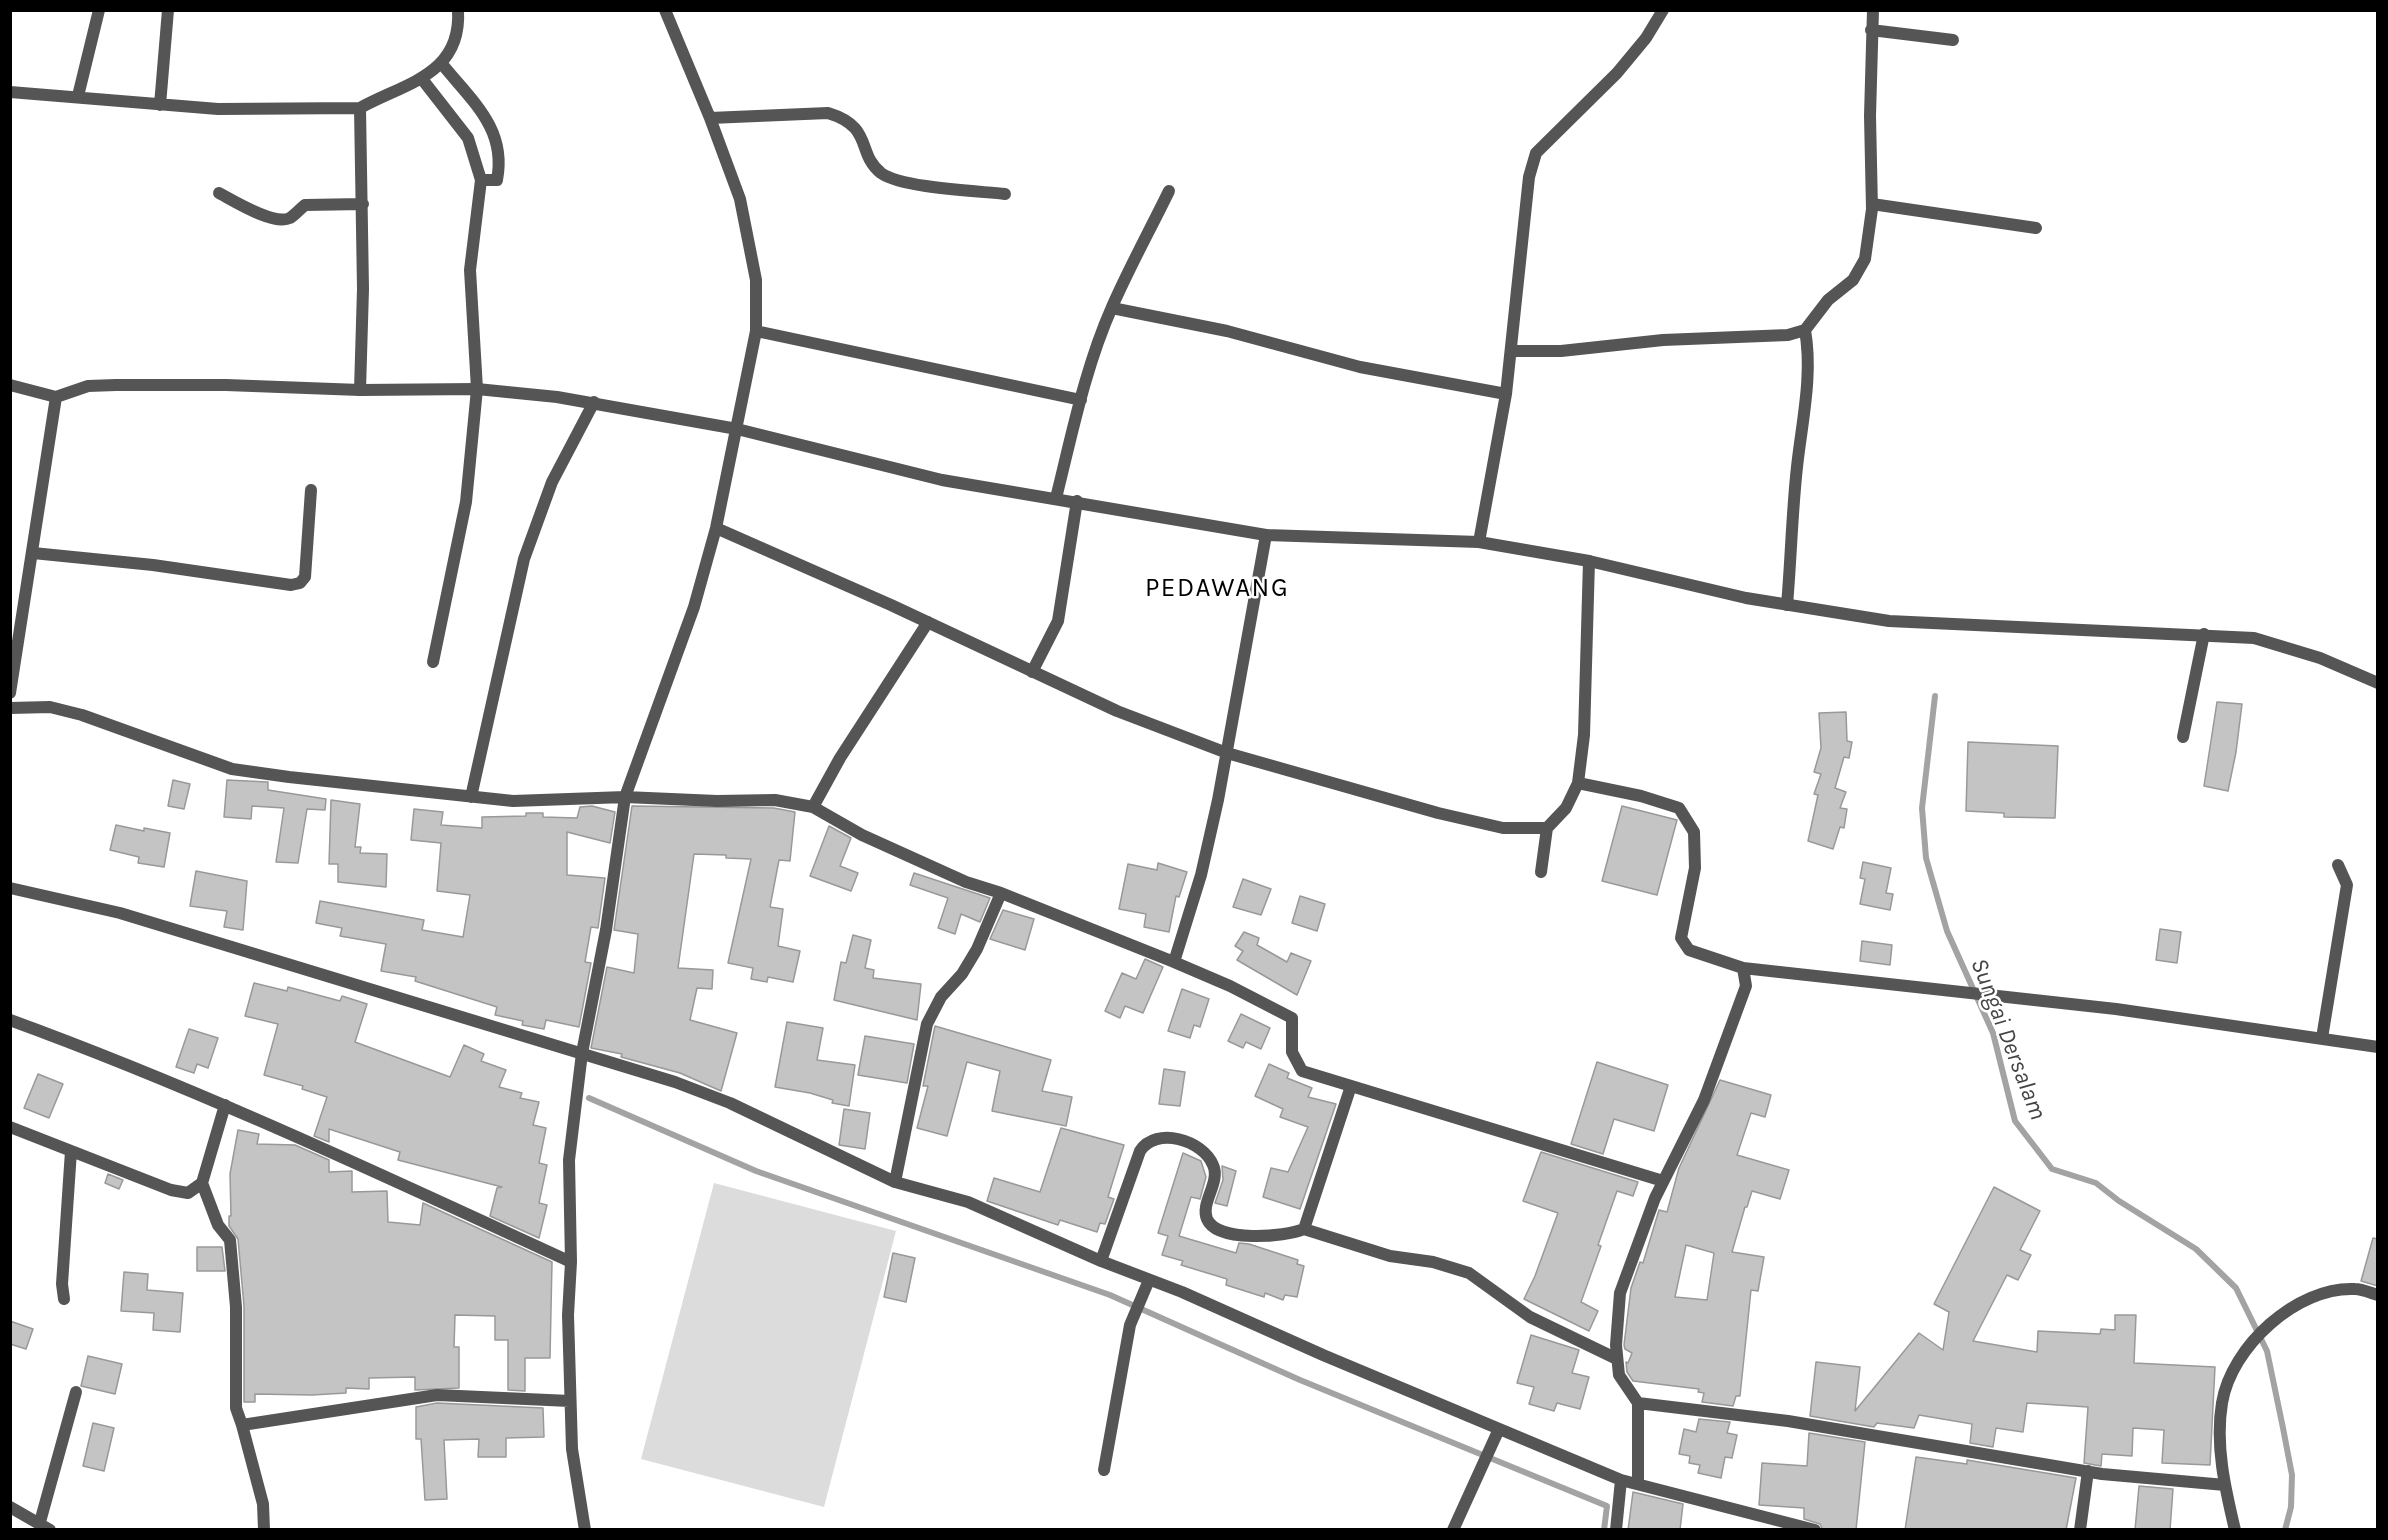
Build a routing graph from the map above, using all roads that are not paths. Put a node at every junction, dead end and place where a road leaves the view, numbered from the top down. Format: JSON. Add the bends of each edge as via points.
{"nodes":[{"id":1,"x":99,"y":10,"type":"edge"},
{"id":2,"x":168,"y":10,"type":"edge"},
{"id":3,"x":458,"y":10,"type":"edge"},
{"id":4,"x":664,"y":10,"type":"edge"},
{"id":5,"x":1663,"y":10,"type":"edge"},
{"id":6,"x":1873,"y":10,"type":"edge"},
{"id":7,"x":1871,"y":30,"type":"junction"},
{"id":8,"x":1953,"y":40,"type":"dead end"},
{"id":9,"x":442,"y":64,"type":"junction"},
{"id":10,"x":422,"y":78,"type":"junction"},
{"id":11,"x":10,"y":92,"type":"edge"},
{"id":12,"x":78,"y":96,"type":"junction"},
{"id":13,"x":160,"y":105,"type":"junction"},
{"id":14,"x":360,"y":108,"type":"junction"},
{"id":15,"x":710,"y":118,"type":"junction"},
{"id":16,"x":481,"y":180,"type":"junction"},
{"id":17,"x":1169,"y":191,"type":"dead end"},
{"id":18,"x":219,"y":193,"type":"dead end"},
{"id":19,"x":1005,"y":194,"type":"dead end"},
{"id":20,"x":363,"y":204,"type":"junction"},
{"id":21,"x":1872,"y":204,"type":"junction"},
{"id":22,"x":2036,"y":228,"type":"dead end"},
{"id":23,"x":1112,"y":308,"type":"junction"},
{"id":24,"x":1804,"y":330,"type":"junction"},
{"id":25,"x":756,"y":331,"type":"junction"},
{"id":26,"x":1512,"y":351,"type":"junction"},
{"id":27,"x":10,"y":385,"type":"edge"},
{"id":28,"x":477,"y":389,"type":"junction"},
{"id":29,"x":360,"y":390,"type":"junction"},
{"id":30,"x":1506,"y":394,"type":"junction"},
{"id":31,"x":56,"y":397,"type":"junction"},
{"id":32,"x":1081,"y":400,"type":"junction"},
{"id":33,"x":594,"y":402,"type":"junction"},
{"id":34,"x":737,"y":429,"type":"junction"},
{"id":35,"x":311,"y":490,"type":"dead end"},
{"id":36,"x":1056,"y":498,"type":"junction"},
{"id":37,"x":1077,"y":501,"type":"junction"},
{"id":38,"x":716,"y":528,"type":"junction"},
{"id":39,"x":1266,"y":535,"type":"junction"},
{"id":40,"x":1479,"y":542,"type":"junction"},
{"id":41,"x":33,"y":553,"type":"junction"},
{"id":42,"x":1589,"y":561,"type":"junction"},
{"id":43,"x":1787,"y":605,"type":"junction"},
{"id":44,"x":928,"y":622,"type":"junction"},
{"id":45,"x":2204,"y":634,"type":"junction"},
{"id":46,"x":433,"y":662,"type":"dead end"},
{"id":47,"x":1032,"y":672,"type":"junction"},
{"id":48,"x":2378,"y":684,"type":"edge"},
{"id":49,"x":10,"y":693,"type":"edge"},
{"id":50,"x":10,"y":708,"type":"edge"},
{"id":51,"x":2183,"y":737,"type":"dead end"},
{"id":52,"x":1227,"y":753,"type":"junction"},
{"id":53,"x":1578,"y":783,"type":"junction"},
{"id":54,"x":471,"y":797,"type":"junction"},
{"id":55,"x":625,"y":797,"type":"junction"},
{"id":56,"x":813,"y":807,"type":"junction"},
{"id":57,"x":1547,"y":828,"type":"junction"},
{"id":58,"x":2338,"y":865,"type":"dead end"},
{"id":59,"x":1541,"y":872,"type":"dead end"},
{"id":60,"x":10,"y":888,"type":"edge"},
{"id":61,"x":1001,"y":893,"type":"junction"},
{"id":62,"x":1174,"y":962,"type":"junction"},
{"id":63,"x":1743,"y":968,"type":"junction"},
{"id":64,"x":10,"y":1020,"type":"edge"},
{"id":65,"x":2322,"y":1038,"type":"junction"},
{"id":66,"x":2378,"y":1047,"type":"edge"},
{"id":67,"x":582,"y":1053,"type":"junction"},
{"id":68,"x":1351,"y":1086,"type":"junction"},
{"id":69,"x":225,"y":1105,"type":"junction"},
{"id":70,"x":10,"y":1127,"type":"edge"},
{"id":71,"x":71,"y":1150,"type":"junction"},
{"id":72,"x":1663,"y":1181,"type":"junction"},
{"id":73,"x":895,"y":1182,"type":"junction"},
{"id":74,"x":202,"y":1183,"type":"junction"},
{"id":75,"x":1304,"y":1229,"type":"junction"},
{"id":76,"x":1101,"y":1261,"type":"junction"},
{"id":77,"x":571,"y":1262,"type":"junction"},
{"id":78,"x":1149,"y":1280,"type":"junction"},
{"id":79,"x":2378,"y":1294,"type":"edge"},
{"id":80,"x":64,"y":1299,"type":"dead end"},
{"id":81,"x":1617,"y":1359,"type":"junction"},
{"id":82,"x":76,"y":1392,"type":"dead end"},
{"id":83,"x":570,"y":1401,"type":"junction"},
{"id":84,"x":1638,"y":1403,"type":"junction"},
{"id":85,"x":242,"y":1425,"type":"junction"},
{"id":86,"x":1499,"y":1429,"type":"junction"},
{"id":87,"x":1104,"y":1470,"type":"dead end"},
{"id":88,"x":2088,"y":1471,"type":"junction"},
{"id":89,"x":1621,"y":1480,"type":"junction"},
{"id":90,"x":1638,"y":1484,"type":"junction"},
{"id":91,"x":2225,"y":1485,"type":"junction"},
{"id":92,"x":10,"y":1507,"type":"edge"},
{"id":93,"x":45,"y":1526,"type":"edge"},
{"id":94,"x":264,"y":1530,"type":"edge"},
{"id":95,"x":585,"y":1530,"type":"edge"},
{"id":96,"x":1453,"y":1530,"type":"edge"},
{"id":97,"x":1616,"y":1530,"type":"edge"},
{"id":98,"x":1815,"y":1530,"type":"edge"},
{"id":99,"x":2080,"y":1530,"type":"edge"},
{"id":100,"x":2235,"y":1530,"type":"edge"}],
"edges":[{"from":1,"to":12,"type":"street"},
{"from":2,"to":13,"type":"street"},
{"from":3,"to":9,"type":"street","via":[[453,48]]},
{"from":4,"to":15,"type":"street"},
{"from":5,"to":26,"type":"street","via":[[1617,73],[1536,153],[1529,177]]},
{"from":6,"to":7,"type":"street"},
{"from":7,"to":8,"type":"street"},
{"from":7,"to":21,"type":"street"},
{"from":9,"to":10,"type":"street"},
{"from":9,"to":16,"type":"street","via":[[497,139],[501,161],[497,180]]},
{"from":10,"to":14,"type":"street"},
{"from":10,"to":16,"type":"street","via":[[468,138]]},
{"from":11,"to":12,"type":"street"},
{"from":12,"to":13,"type":"street"},
{"from":13,"to":14,"type":"street","via":[[218,109]]},
{"from":14,"to":20,"type":"street"},
{"from":15,"to":19,"type":"street","via":[[828,113],[854,125],[874,166],[895,181]]},
{"from":15,"to":25,"type":"street","via":[[740,199],[756,280]]},
{"from":16,"to":28,"type":"street","via":[[469,293]]},
{"from":17,"to":23,"type":"street"},
{"from":18,"to":20,"type":"street","via":[[272,219],[283,220],[305,205]]},
{"from":20,"to":29,"type":"street"},
{"from":21,"to":22,"type":"street"},
{"from":21,"to":24,"type":"street","via":[[1865,259],[1853,280],[1828,300]]},
{"from":23,"to":30,"type":"street","via":[[1227,331],[1360,367]]},
{"from":23,"to":32,"type":"street"},
{"from":24,"to":26,"type":"street","via":[[1788,335]]},
{"from":24,"to":43,"type":"street","via":[[1809,352]]},
{"from":25,"to":32,"type":"street"},
{"from":25,"to":34,"type":"street"},
{"from":26,"to":30,"type":"street"},
{"from":27,"to":31,"type":"street"},
{"from":28,"to":29,"type":"street"},
{"from":28,"to":33,"type":"street"},
{"from":28,"to":46,"type":"street","via":[[464,512]]},
{"from":29,"to":31,"type":"street","via":[[116,384],[88,386]]},
{"from":30,"to":40,"type":"street"},
{"from":31,"to":41,"type":"street"},
{"from":32,"to":36,"type":"street"},
{"from":33,"to":34,"type":"street"},
{"from":33,"to":54,"type":"street","via":[[552,482],[524,559]]},
{"from":34,"to":36,"type":"street","via":[[942,480]]},
{"from":34,"to":38,"type":"street"},
{"from":35,"to":41,"type":"street","via":[[305,577],[300,584]]},
{"from":36,"to":37,"type":"street"},
{"from":37,"to":39,"type":"street"},
{"from":37,"to":47,"type":"street","via":[[1058,621]]},
{"from":38,"to":44,"type":"street"},
{"from":38,"to":55,"type":"street","via":[[673,670]]},
{"from":39,"to":40,"type":"street"},
{"from":39,"to":52,"type":"street"},
{"from":40,"to":42,"type":"street"},
{"from":41,"to":49,"type":"street"},
{"from":42,"to":43,"type":"street"},
{"from":42,"to":53,"type":"street","via":[[1584,724]]},
{"from":43,"to":45,"type":"street","via":[[1889,621]]},
{"from":44,"to":47,"type":"street"},
{"from":44,"to":56,"type":"street"},
{"from":45,"to":48,"type":"street","via":[[2254,638],[2320,658]]},
{"from":45,"to":51,"type":"street"},
{"from":47,"to":52,"type":"street","via":[[1117,711]]},
{"from":50,"to":54,"type":"street","via":[[50,707],[82,715],[232,768]]},
{"from":52,"to":57,"type":"street","via":[[1438,813],[1503,828]]},
{"from":52,"to":62,"type":"street","via":[[1201,875]]},
{"from":53,"to":57,"type":"street","via":[[1566,808]]},
{"from":53,"to":63,"type":"street","via":[[1679,808],[1694,832],[1694,859],[1681,938],[1689,950]]},
{"from":54,"to":55,"type":"street","via":[[513,801]]},
{"from":55,"to":56,"type":"street","via":[[775,800]]},
{"from":55,"to":67,"type":"street","via":[[606,930]]},
{"from":56,"to":61,"type":"street","via":[[872,839],[966,882]]},
{"from":57,"to":59,"type":"street"},
{"from":58,"to":65,"type":"street","via":[[2347,885]]},
{"from":60,"to":67,"type":"street","via":[[120,913]]},
{"from":61,"to":62,"type":"street"},
{"from":61,"to":73,"type":"street","via":[[977,949],[941,997],[927,1024]]},
{"from":62,"to":68,"type":"street","via":[[1292,1018],[1292,1052],[1302,1071]]},
{"from":63,"to":65,"type":"street","via":[[2116,1009]]},
{"from":63,"to":72,"type":"street","via":[[1746,986],[1704,1100]]},
{"from":64,"to":69,"type":"street","via":[[120,1060]]},
{"from":65,"to":66,"type":"street"},
{"from":67,"to":73,"type":"street","via":[[730,1103]]},
{"from":67,"to":77,"type":"street","via":[[569,1160]]},
{"from":68,"to":72,"type":"street"},
{"from":68,"to":75,"type":"street"},
{"from":69,"to":74,"type":"street"},
{"from":69,"to":77,"type":"street"},
{"from":70,"to":71,"type":"street"},
{"from":71,"to":74,"type":"street","via":[[171,1190],[188,1193]]},
{"from":71,"to":80,"type":"street"},
{"from":72,"to":81,"type":"street","via":[[1620,1293]]},
{"from":73,"to":76,"type":"street","via":[[968,1202]]},
{"from":74,"to":85,"type":"street","via":[[218,1225],[230,1240],[236,1307],[236,1408]]},
{"from":75,"to":76,"type":"street","via":[[1266,1237],[1227,1232],[1210,1223],[1206,1215],[1215,1175],[1209,1157],[1183,1140],[1150,1140],[1140,1150]]},
{"from":75,"to":81,"type":"street","via":[[1390,1256],[1433,1262],[1469,1273],[1530,1317]]},
{"from":76,"to":78,"type":"street"},
{"from":77,"to":83,"type":"street"},
{"from":78,"to":86,"type":"street"},
{"from":78,"to":87,"type":"street","via":[[1132,1317]]},
{"from":79,"to":91,"type":"street","via":[[2356,1289],[2329,1292],[2299,1302],[2250,1345],[2237,1363],[2222,1402],[2220,1459]]},
{"from":81,"to":84,"type":"street","via":[[1619,1375]]},
{"from":82,"to":93,"type":"street"},
{"from":83,"to":85,"type":"street","via":[[437,1395]]},
{"from":83,"to":95,"type":"street","via":[[572,1449]]},
{"from":84,"to":88,"type":"street","via":[[1788,1422]]},
{"from":84,"to":90,"type":"street"},
{"from":85,"to":94,"type":"street","via":[[263,1504]]},
{"from":86,"to":89,"type":"street"},
{"from":86,"to":96,"type":"street"},
{"from":88,"to":91,"type":"street"},
{"from":88,"to":99,"type":"street"},
{"from":89,"to":90,"type":"street"},
{"from":89,"to":97,"type":"street"},
{"from":90,"to":98,"type":"street"},
{"from":91,"to":100,"type":"street"},
{"from":92,"to":93,"type":"street"}]}
